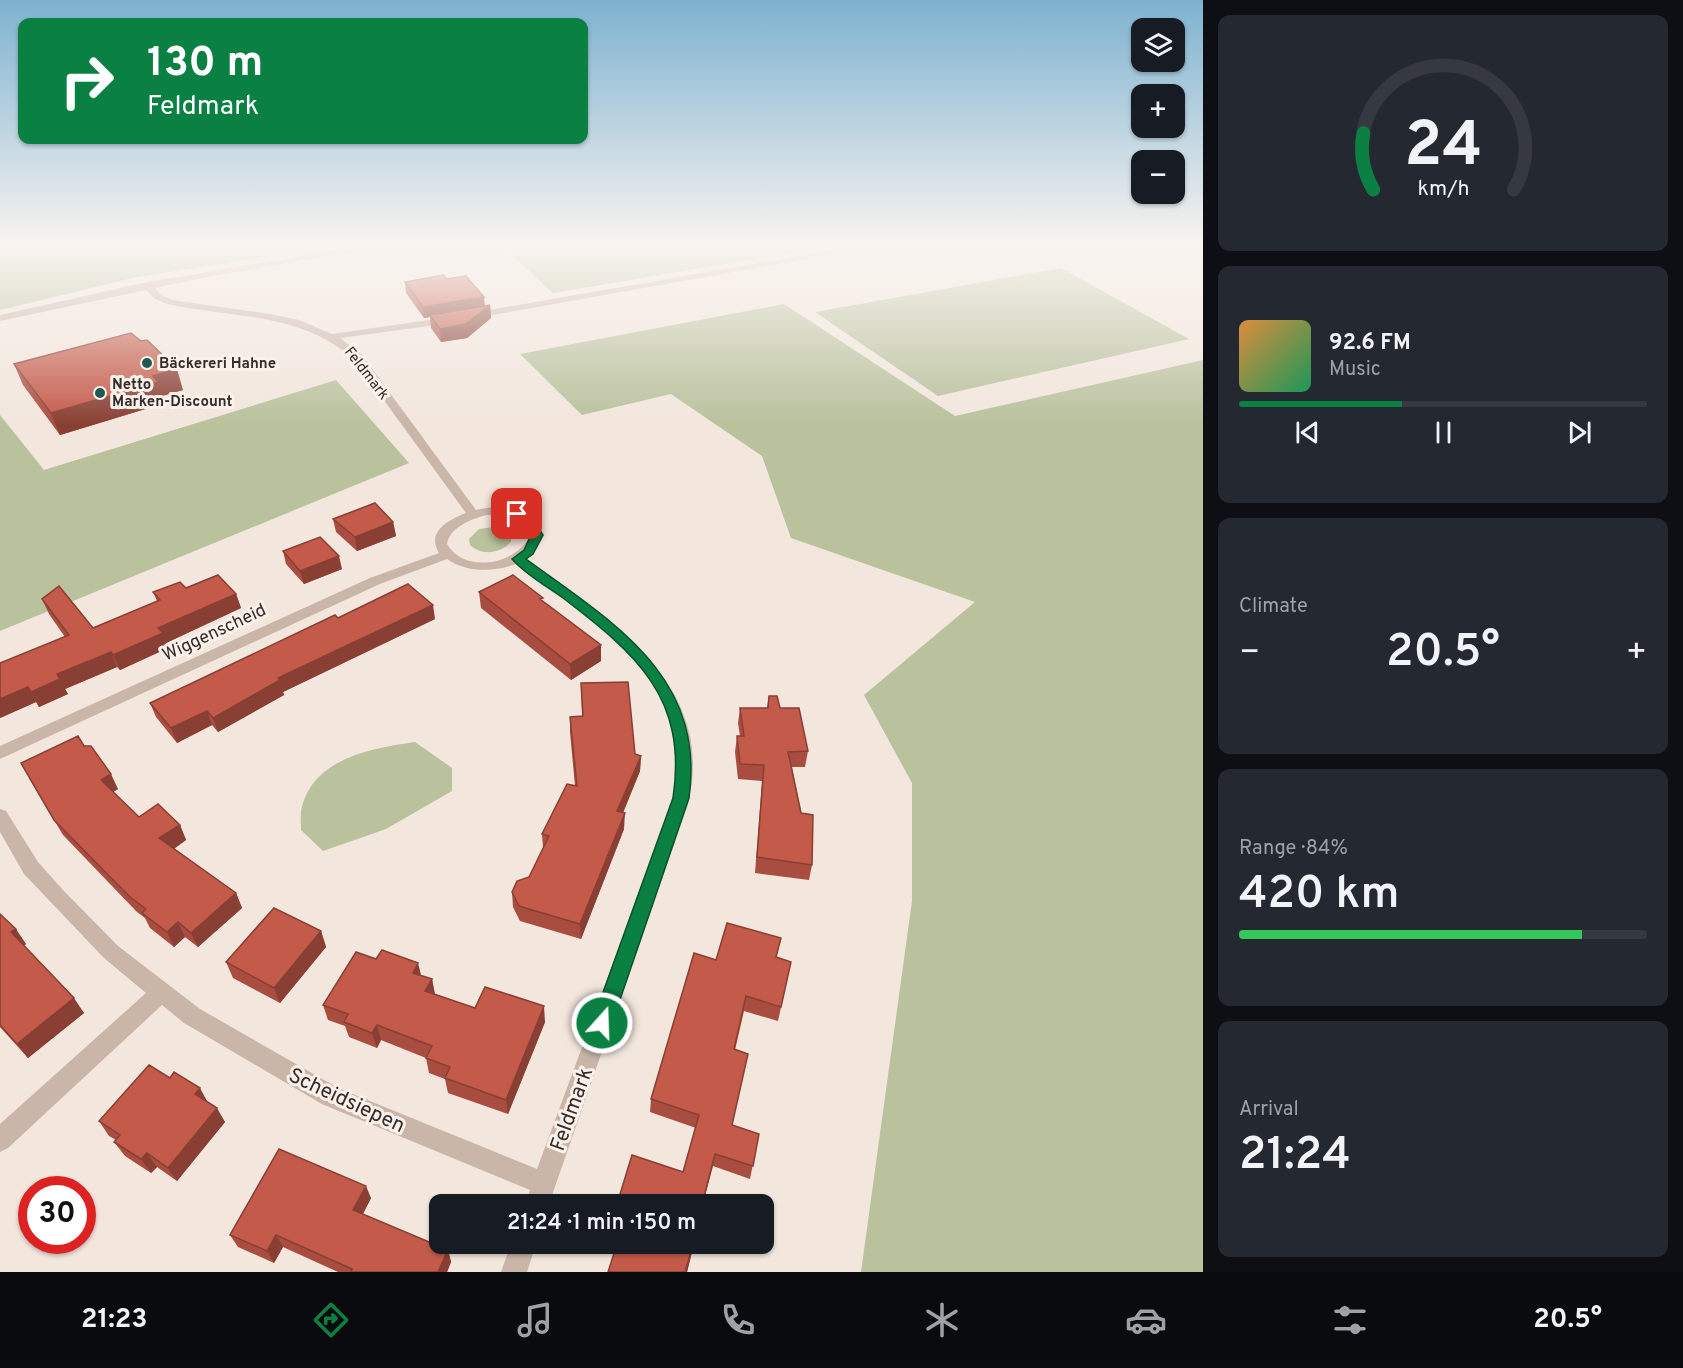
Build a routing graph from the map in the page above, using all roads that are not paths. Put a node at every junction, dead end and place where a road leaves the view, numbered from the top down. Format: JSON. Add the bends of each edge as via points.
{"nodes":[{"id":1,"x":61,"y":304,"type":"edge"},
{"id":2,"x":185,"y":304,"type":"edge"},
{"id":3,"x":540,"y":304,"type":"edge"},
{"id":4,"x":0,"y":318,"type":"edge"},
{"id":5,"x":334,"y":336,"type":"junction"},
{"id":6,"x":472,"y":513,"type":"junction"},
{"id":7,"x":448,"y":554,"type":"junction"},
{"id":8,"x":518,"y":559,"type":"junction"},
{"id":9,"x":0,"y":753,"type":"edge"},
{"id":10,"x":0,"y":816,"type":"edge"},
{"id":11,"x":161,"y":993,"type":"junction"},
{"id":12,"x":0,"y":1140,"type":"edge"},
{"id":13,"x":541,"y":1194,"type":"edge"},
{"id":14,"x":520,"y":1254,"type":"edge"},
{"id":15,"x":514,"y":1272,"type":"edge"}],
"edges":[{"from":1,"to":4,"type":"street"},
{"from":2,"to":5,"type":"street","name":"Feldmark","via":[[294,322]]},
{"from":3,"to":5,"type":"street"},
{"from":5,"to":6,"type":"street","name":"Feldmark","via":[[358,357]]},
{"from":6,"to":7,"type":"street","via":[[458,519],[442,536]]},
{"from":6,"to":8,"type":"street","via":[[502,511],[528,520],[537,535],[535,544]]},
{"from":7,"to":8,"type":"street","via":[[472,565],[488,566]]},
{"from":7,"to":9,"type":"street","name":"Wiggenscheid","via":[[375,581]]},
{"from":8,"to":13,"type":"street","name":"Feldmark","via":[[622,637],[654,671],[676,715],[685,770],[667,842]]},
{"from":10,"to":11,"type":"street","name":"Scheidsiepen","via":[[31,868],[56,896],[111,952]]},
{"from":11,"to":12,"type":"street"},
{"from":11,"to":13,"type":"street","name":"Scheidsiepen","via":[[192,1016],[330,1096]]},
{"from":14,"to":15,"type":"street"}]}
